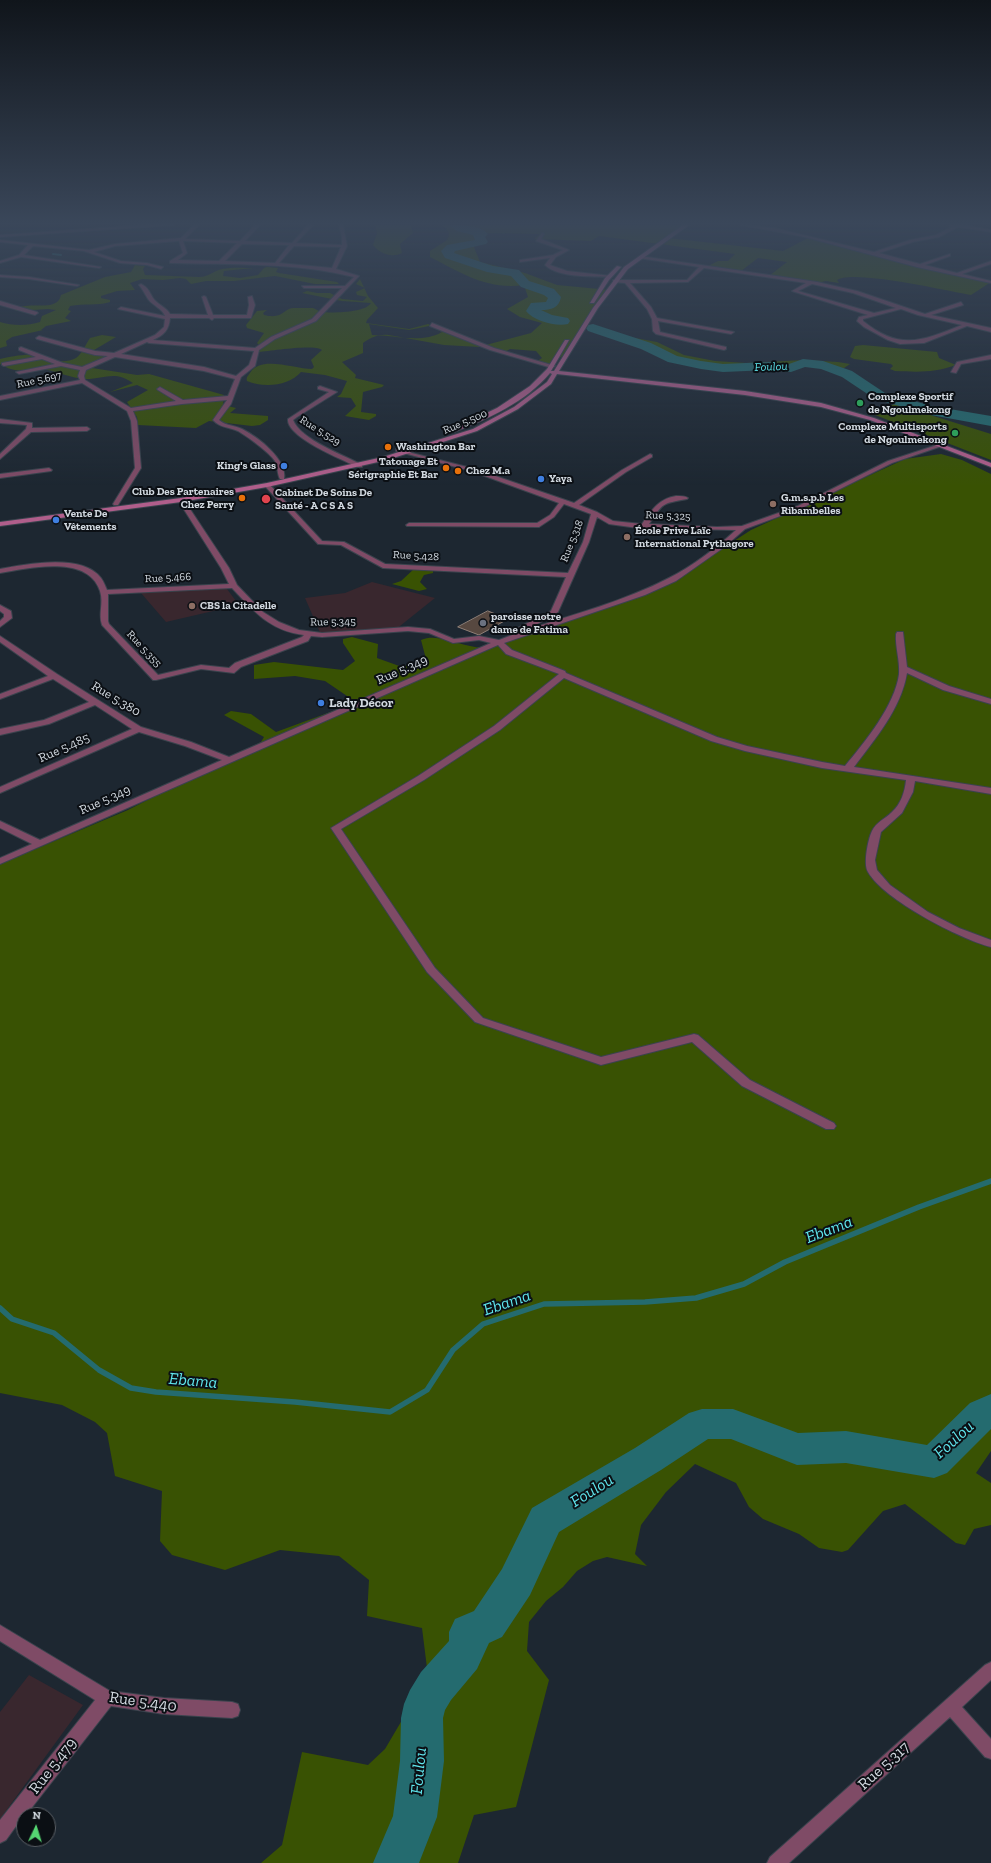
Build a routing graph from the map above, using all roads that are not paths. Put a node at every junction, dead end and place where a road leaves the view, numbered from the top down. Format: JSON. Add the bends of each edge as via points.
{"nodes":[{"id":1,"x":31,"y":312,"type":"edge"},
{"id":2,"x":142,"y":312,"type":"edge"},
{"id":3,"x":166,"y":312,"type":"edge"},
{"id":4,"x":210,"y":312,"type":"edge"},
{"id":5,"x":250,"y":312,"type":"edge"},
{"id":6,"x":321,"y":312,"type":"edge"},
{"id":7,"x":594,"y":312,"type":"edge"},
{"id":8,"x":652,"y":312,"type":"edge"},
{"id":9,"x":865,"y":312,"type":"edge"},
{"id":10,"x":882,"y":312,"type":"edge"},
{"id":11,"x":915,"y":312,"type":"edge"},
{"id":12,"x":936,"y":312,"type":"edge"},
{"id":13,"x":35,"y":313,"type":"dead end"},
{"id":14,"x":872,"y":314,"type":"junction"},
{"id":15,"x":926,"y":315,"type":"junction"},
{"id":16,"x":168,"y":317,"type":"junction"},
{"id":17,"x":212,"y":318,"type":"junction"},
{"id":18,"x":656,"y":319,"type":"junction"},
{"id":19,"x":432,"y":325,"type":"dead end"},
{"id":20,"x":966,"y":325,"type":"junction"},
{"id":21,"x":991,"y":330,"type":"edge"},
{"id":22,"x":731,"y":332,"type":"dead end"},
{"id":23,"x":572,"y":333,"type":"dead end"},
{"id":24,"x":40,"y":338,"type":"dead end"},
{"id":25,"x":147,"y":341,"type":"junction"},
{"id":26,"x":724,"y":348,"type":"dead end"},
{"id":27,"x":21,"y":349,"type":"dead end"},
{"id":28,"x":256,"y":350,"type":"junction"},
{"id":29,"x":115,"y":354,"type":"junction"},
{"id":30,"x":42,"y":357,"type":"junction"},
{"id":31,"x":991,"y":358,"type":"edge"},
{"id":32,"x":563,"y":362,"type":"junction"},
{"id":33,"x":4,"y":364,"type":"dead end"},
{"id":34,"x":61,"y":364,"type":"junction"},
{"id":35,"x":551,"y":366,"type":"junction"},
{"id":36,"x":82,"y":370,"type":"junction"},
{"id":37,"x":19,"y":372,"type":"dead end"},
{"id":38,"x":557,"y":372,"type":"junction"},
{"id":39,"x":954,"y":372,"type":"dead end"},
{"id":40,"x":597,"y":377,"type":"junction"},
{"id":41,"x":238,"y":378,"type":"junction"},
{"id":42,"x":552,"y":380,"type":"junction"},
{"id":43,"x":83,"y":381,"type":"junction"},
{"id":44,"x":320,"y":388,"type":"dead end"},
{"id":45,"x":160,"y":389,"type":"dead end"},
{"id":46,"x":230,"y":398,"type":"junction"},
{"id":47,"x":1,"y":399,"type":"edge"},
{"id":48,"x":182,"y":402,"type":"junction"},
{"id":49,"x":130,"y":410,"type":"junction"},
{"id":50,"x":0,"y":421,"type":"edge"},
{"id":51,"x":87,"y":429,"type":"dead end"},
{"id":52,"x":29,"y":430,"type":"junction"},
{"id":53,"x":939,"y":446,"type":"junction"},
{"id":54,"x":398,"y":450,"type":"junction"},
{"id":55,"x":406,"y":453,"type":"junction"},
{"id":56,"x":650,"y":456,"type":"dead end"},
{"id":57,"x":0,"y":457,"type":"edge"},
{"id":58,"x":353,"y":462,"type":"junction"},
{"id":59,"x":991,"y":465,"type":"edge"},
{"id":60,"x":360,"y":466,"type":"junction"},
{"id":61,"x":49,"y":470,"type":"dead end"},
{"id":62,"x":0,"y":476,"type":"edge"},
{"id":63,"x":282,"y":478,"type":"junction"},
{"id":64,"x":267,"y":485,"type":"junction"},
{"id":65,"x":685,"y":498,"type":"dead end"},
{"id":66,"x":180,"y":500,"type":"junction"},
{"id":67,"x":563,"y":502,"type":"junction"},
{"id":68,"x":116,"y":504,"type":"junction"},
{"id":69,"x":574,"y":506,"type":"junction"},
{"id":70,"x":595,"y":513,"type":"junction"},
{"id":71,"x":0,"y":521,"type":"edge"},
{"id":72,"x":0,"y":524,"type":"edge"},
{"id":73,"x":410,"y":525,"type":"dead end"},
{"id":74,"x":644,"y":526,"type":"junction"},
{"id":75,"x":743,"y":528,"type":"junction"},
{"id":76,"x":0,"y":571,"type":"edge"},
{"id":77,"x":570,"y":575,"type":"junction"},
{"id":78,"x":234,"y":586,"type":"junction"},
{"id":79,"x":104,"y":592,"type":"junction"},
{"id":80,"x":0,"y":607,"type":"edge"},
{"id":81,"x":0,"y":625,"type":"edge"},
{"id":82,"x":308,"y":634,"type":"junction"},
{"id":83,"x":900,"y":634,"type":"dead end"},
{"id":84,"x":0,"y":638,"type":"edge"},
{"id":85,"x":499,"y":642,"type":"junction"},
{"id":86,"x":904,"y":669,"type":"junction"},
{"id":87,"x":563,"y":675,"type":"junction"},
{"id":88,"x":54,"y":676,"type":"junction"},
{"id":89,"x":0,"y":697,"type":"edge"},
{"id":90,"x":95,"y":702,"type":"junction"},
{"id":91,"x":991,"y":702,"type":"edge"},
{"id":92,"x":138,"y":728,"type":"junction"},
{"id":93,"x":0,"y":732,"type":"edge"},
{"id":94,"x":229,"y":760,"type":"junction"},
{"id":95,"x":848,"y":768,"type":"junction"},
{"id":96,"x":911,"y":778,"type":"junction"},
{"id":97,"x":0,"y":790,"type":"edge"},
{"id":98,"x":991,"y":791,"type":"edge"},
{"id":99,"x":0,"y":824,"type":"edge"},
{"id":100,"x":38,"y":843,"type":"junction"},
{"id":101,"x":0,"y":861,"type":"edge"},
{"id":102,"x":991,"y":944,"type":"edge"},
{"id":103,"x":830,"y":1126,"type":"dead end"},
{"id":104,"x":0,"y":1632,"type":"edge"},
{"id":105,"x":991,"y":1670,"type":"edge"},
{"id":106,"x":107,"y":1698,"type":"junction"},
{"id":107,"x":951,"y":1706,"type":"junction"},
{"id":108,"x":232,"y":1710,"type":"dead end"},
{"id":109,"x":991,"y":1751,"type":"edge"},
{"id":110,"x":0,"y":1834,"type":"edge"},
{"id":111,"x":776,"y":1863,"type":"edge"}],
"edges":[{"from":1,"to":13,"type":"street"},
{"from":2,"to":16,"type":"street"},
{"from":3,"to":16,"type":"street"},
{"from":4,"to":17,"type":"street"},
{"from":5,"to":17,"type":"street","via":[[248,317],[242,318]]},
{"from":6,"to":28,"type":"street","via":[[314,320],[267,341]]},
{"from":7,"to":32,"type":"main road","name":"Rue 5.500"},
{"from":8,"to":18,"type":"street"},
{"from":9,"to":14,"type":"street"},
{"from":10,"to":14,"type":"street"},
{"from":11,"to":15,"type":"street"},
{"from":12,"to":15,"type":"street"},
{"from":14,"to":20,"type":"street","via":[[861,318],[860,321],[888,340],[901,344],[925,340]]},
{"from":15,"to":20,"type":"street"},
{"from":16,"to":17,"type":"street"},
{"from":16,"to":25,"type":"street","via":[[168,327]]},
{"from":18,"to":22,"type":"street"},
{"from":18,"to":26,"type":"street","via":[[658,333]]},
{"from":19,"to":35,"type":"street","via":[[492,349]]},
{"from":20,"to":21,"type":"street"},
{"from":23,"to":35,"type":"main road","name":"Rue 5.500"},
{"from":24,"to":29,"type":"street","via":[[89,351]]},
{"from":25,"to":28,"type":"street"},
{"from":25,"to":29,"type":"street"},
{"from":27,"to":30,"type":"street"},
{"from":28,"to":41,"type":"street","via":[[252,366]]},
{"from":29,"to":36,"type":"street"},
{"from":29,"to":41,"type":"street","via":[[204,369]]},
{"from":30,"to":33,"type":"street"},
{"from":30,"to":34,"type":"street"},
{"from":31,"to":39,"type":"street","via":[[959,363]]},
{"from":32,"to":38,"type":"main road","name":"Rue 5.500"},
{"from":32,"to":40,"type":"main road","via":[[572,370]]},
{"from":34,"to":36,"type":"street"},
{"from":34,"to":37,"type":"street"},
{"from":35,"to":38,"type":"main road"},
{"from":35,"to":54,"type":"main road","name":"Rue 5.500","via":[[526,391],[486,415],[464,426]]},
{"from":36,"to":43,"type":"street"},
{"from":38,"to":40,"type":"main road"},
{"from":38,"to":42,"type":"main road","name":"Rue 5.500"},
{"from":40,"to":42,"type":"main road"},
{"from":40,"to":53,"type":"main road","via":[[753,394],[821,405],[872,419]]},
{"from":41,"to":46,"type":"street"},
{"from":42,"to":55,"type":"main road","name":"Rue 5.500","via":[[530,398],[498,418],[454,438]]},
{"from":43,"to":47,"type":"street","name":"Rue 5.697","via":[[41,388]]},
{"from":43,"to":49,"type":"street"},
{"from":44,"to":58,"type":"street","name":"Rue 5.529","via":[[334,392],[295,416],[290,423],[293,429],[309,439]]},
{"from":45,"to":48,"type":"street"},
{"from":46,"to":48,"type":"street"},
{"from":46,"to":63,"type":"street","via":[[216,420],[222,425],[240,430],[275,456]]},
{"from":48,"to":49,"type":"street"},
{"from":49,"to":68,"type":"street","via":[[134,421],[138,468]]},
{"from":50,"to":52,"type":"street","via":[[30,424]]},
{"from":51,"to":52,"type":"street"},
{"from":52,"to":57,"type":"street"},
{"from":53,"to":59,"type":"main road"},
{"from":53,"to":75,"type":"street","via":[[890,462],[800,507]]},
{"from":54,"to":55,"type":"street","name":"Rue 5.318"},
{"from":54,"to":58,"type":"main road","name":"Rue 5.500"},
{"from":55,"to":60,"type":"main road","name":"Rue 5.500"},
{"from":55,"to":67,"type":"street","name":"Rue 5.318","via":[[472,470]]},
{"from":56,"to":69,"type":"street"},
{"from":58,"to":60,"type":"street","name":"Rue 5.529"},
{"from":58,"to":63,"type":"main road","name":"Rue 5.500"},
{"from":60,"to":64,"type":"main road","name":"Rue 5.500"},
{"from":61,"to":62,"type":"street"},
{"from":63,"to":68,"type":"main road","name":"Rue 5.500"},
{"from":64,"to":66,"type":"main road","name":"Rue 5.500"},
{"from":64,"to":77,"type":"street","name":"Rue 5.428","via":[[320,543],[342,544],[383,566]]},
{"from":65,"to":74,"type":"street","via":[[672,498],[662,502]]},
{"from":66,"to":72,"type":"main road","name":"Rue 5.500"},
{"from":66,"to":78,"type":"street","name":"Rue 5.345"},
{"from":67,"to":69,"type":"street","name":"Rue 5.318"},
{"from":67,"to":73,"type":"street","via":[[552,516],[539,525]]},
{"from":68,"to":71,"type":"main road","name":"Rue 5.500"},
{"from":69,"to":70,"type":"street","name":"Rue 5.318"},
{"from":70,"to":74,"type":"street","name":"Rue 5.325","via":[[611,523]]},
{"from":70,"to":77,"type":"street","name":"Rue 5.318","via":[[586,542]]},
{"from":74,"to":75,"type":"street","name":"Rue 5.325"},
{"from":75,"to":85,"type":"street","name":"Rue 5.349","via":[[721,547],[673,579],[642,593]]},
{"from":76,"to":79,"type":"street","via":[[37,566],[84,568],[99,580]]},
{"from":77,"to":85,"type":"street","name":"Rue 5.318","via":[[554,612]]},
{"from":78,"to":79,"type":"street","name":"Rue 5.466"},
{"from":78,"to":82,"type":"street","name":"Rue 5.345","via":[[260,614],[276,624]]},
{"from":79,"to":82,"type":"street","name":"Rue 5.355","via":[[103,618],[106,625],[156,678],[201,667],[231,671],[238,665],[305,639]]},
{"from":80,"to":81,"type":"street","via":[[8,613],[8,618]]},
{"from":82,"to":85,"type":"street","name":"Rue 5.345","via":[[322,636],[408,629],[430,631],[453,641],[479,638]]},
{"from":83,"to":86,"type":"street"},
{"from":84,"to":88,"type":"street","name":"Rue 5.380"},
{"from":85,"to":87,"type":"street","via":[[509,652]]},
{"from":85,"to":94,"type":"street","name":"Rue 5.349"},
{"from":86,"to":91,"type":"street","via":[[946,688]]},
{"from":86,"to":95,"type":"street","via":[[890,710],[881,727]]},
{"from":87,"to":95,"type":"street","via":[[714,739],[782,757]]},
{"from":87,"to":103,"type":"street","via":[[484,736],[421,778],[336,828],[431,970],[479,1020],[601,1060],[694,1038],[746,1083]]},
{"from":88,"to":89,"type":"street"},
{"from":88,"to":90,"type":"street","name":"Rue 5.380"},
{"from":90,"to":92,"type":"street","name":"Rue 5.380"},
{"from":90,"to":93,"type":"street","via":[[46,722]]},
{"from":92,"to":94,"type":"street","name":"Rue 5.380"},
{"from":92,"to":97,"type":"street","name":"Rue 5.485"},
{"from":94,"to":100,"type":"street","name":"Rue 5.349"},
{"from":95,"to":96,"type":"street"},
{"from":96,"to":98,"type":"street"},
{"from":96,"to":102,"type":"street","via":[[909,792],[897,813],[876,832],[870,860],[872,871],[887,887],[925,914],[955,930]]},
{"from":99,"to":100,"type":"street"},
{"from":100,"to":101,"type":"street","name":"Rue 5.349"},
{"from":104,"to":106,"type":"street","name":"Rue 5.440"},
{"from":105,"to":107,"type":"street","name":"Rue 5.317"},
{"from":106,"to":108,"type":"street","name":"Rue 5.440","via":[[164,1706]]},
{"from":106,"to":110,"type":"street","name":"Rue 5.479"},
{"from":107,"to":109,"type":"street"},
{"from":107,"to":111,"type":"street","name":"Rue 5.317"}]}
